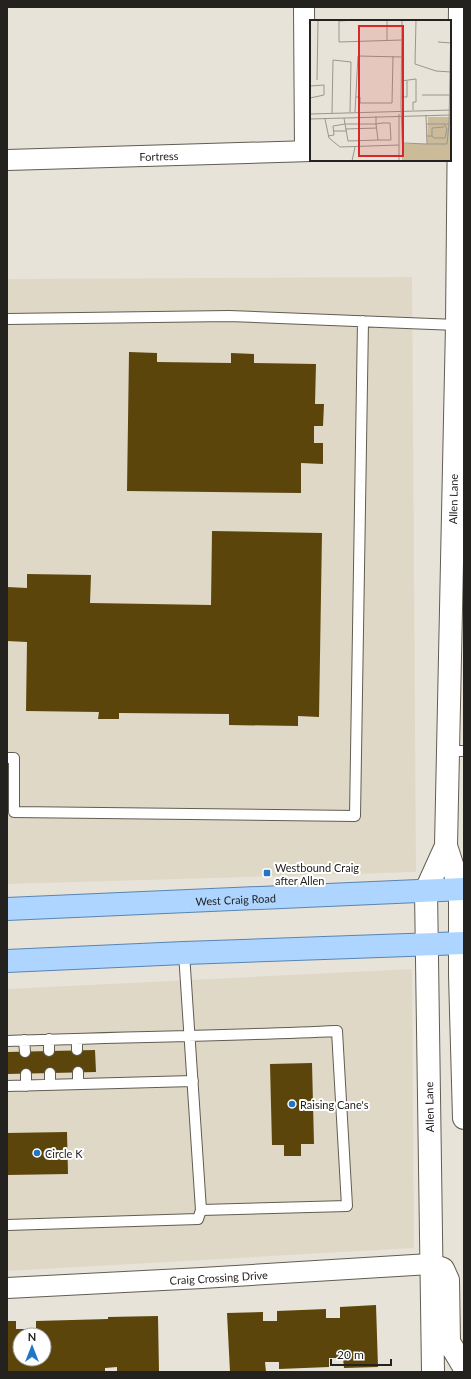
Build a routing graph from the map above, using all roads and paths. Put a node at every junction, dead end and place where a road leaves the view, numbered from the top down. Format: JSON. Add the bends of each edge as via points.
{"nodes":[{"id":1,"x":304,"y":7,"type":"edge"},
{"id":2,"x":460,"y":7,"type":"edge"},
{"id":3,"x":454,"y":147,"type":"edge"},
{"id":4,"x":308,"y":151,"type":"edge"},
{"id":5,"x":7,"y":160,"type":"edge"},
{"id":6,"x":7,"y":319,"type":"edge"},
{"id":7,"x":362,"y":321,"type":"junction"},
{"id":8,"x":457,"y":325,"type":"junction"},
{"id":9,"x":458,"y":580,"type":"edge"},
{"id":10,"x":456,"y":751,"type":"edge"},
{"id":11,"x":7,"y":758,"type":"edge"},
{"id":12,"x":446,"y":846,"type":"junction"},
{"id":13,"x":462,"y":889,"type":"edge"},
{"id":14,"x":426,"y":890,"type":"junction"},
{"id":15,"x":7,"y":909,"type":"edge"},
{"id":16,"x":462,"y":943,"type":"edge"},
{"id":17,"x":426,"y":944,"type":"junction"},
{"id":18,"x":184,"y":953,"type":"junction"},
{"id":19,"x":7,"y":960,"type":"edge"},
{"id":20,"x":190,"y":1036,"type":"junction"},
{"id":21,"x":76,"y":1039,"type":"junction"},
{"id":22,"x":24,"y":1040,"type":"junction"},
{"id":23,"x":49,"y":1040,"type":"junction"},
{"id":24,"x":7,"y":1041,"type":"edge"},
{"id":25,"x":77,"y":1050,"type":"dead end"},
{"id":26,"x":25,"y":1052,"type":"dead end"},
{"id":27,"x":49,"y":1052,"type":"dead end"},
{"id":28,"x":78,"y":1072,"type":"dead end"},
{"id":29,"x":50,"y":1073,"type":"dead end"},
{"id":30,"x":26,"y":1074,"type":"dead end"},
{"id":31,"x":192,"y":1081,"type":"junction"},
{"id":32,"x":78,"y":1084,"type":"junction"},
{"id":33,"x":50,"y":1085,"type":"junction"},
{"id":34,"x":7,"y":1086,"type":"edge"},
{"id":35,"x":26,"y":1086,"type":"junction"},
{"id":36,"x":464,"y":1118,"type":"edge"},
{"id":37,"x":201,"y":1210,"type":"junction"},
{"id":38,"x":7,"y":1225,"type":"edge"},
{"id":39,"x":430,"y":1264,"type":"junction"},
{"id":40,"x":7,"y":1288,"type":"edge"},
{"id":41,"x":464,"y":1367,"type":"edge"},
{"id":42,"x":433,"y":1372,"type":"edge"}],
"edges":[{"from":1,"to":4,"type":"street"},
{"from":2,"to":3,"type":"main road","name":"Allen Lane"},
{"from":3,"to":8,"type":"main road","name":"Allen Lane"},
{"from":4,"to":5,"type":"street","name":"Fortress"},
{"from":6,"to":7,"type":"lane","via":[[229,316]]},
{"from":7,"to":8,"type":"lane"},
{"from":7,"to":11,"type":"lane","via":[[355,816],[14,812],[14,758]]},
{"from":8,"to":9,"type":"main road","name":"Allen Lane"},
{"from":9,"to":10,"type":"main road","name":"Allen Lane"},
{"from":10,"to":12,"type":"main road","name":"Allen Lane"},
{"from":12,"to":13,"type":"main road","name":"Allen Lane"},
{"from":12,"to":14,"type":"main road","name":"Allen Lane"},
{"from":13,"to":14,"type":"main road","name":"West Craig Road"},
{"from":13,"to":16,"type":"main road","name":"Allen Lane"},
{"from":14,"to":15,"type":"main road","name":"West Craig Road"},
{"from":14,"to":17,"type":"main road","name":"Allen Lane"},
{"from":16,"to":17,"type":"main road"},
{"from":16,"to":36,"type":"main road","name":"Allen Lane"},
{"from":17,"to":18,"type":"main road"},
{"from":17,"to":39,"type":"main road","name":"Allen Lane"},
{"from":18,"to":19,"type":"main road"},
{"from":18,"to":20,"type":"lane"},
{"from":20,"to":21,"type":"lane"},
{"from":20,"to":31,"type":"lane"},
{"from":20,"to":37,"type":"lane","via":[[337,1032],[347,1206]]},
{"from":21,"to":23,"type":"lane"},
{"from":21,"to":25,"type":"lane"},
{"from":22,"to":23,"type":"lane"},
{"from":22,"to":24,"type":"lane"},
{"from":22,"to":26,"type":"lane"},
{"from":23,"to":27,"type":"lane"},
{"from":28,"to":32,"type":"lane"},
{"from":29,"to":33,"type":"lane"},
{"from":30,"to":35,"type":"lane"},
{"from":31,"to":32,"type":"lane"},
{"from":31,"to":37,"type":"lane"},
{"from":32,"to":33,"type":"lane"},
{"from":33,"to":35,"type":"lane"},
{"from":34,"to":35,"type":"lane"},
{"from":37,"to":38,"type":"lane","via":[[198,1219]]},
{"from":39,"to":40,"type":"street","name":"Craig Crossing Drive"},
{"from":39,"to":41,"type":"main road","via":[[443,1269],[448,1280],[449,1342]]},
{"from":39,"to":42,"type":"main road","name":"Allen Lane"}]}
